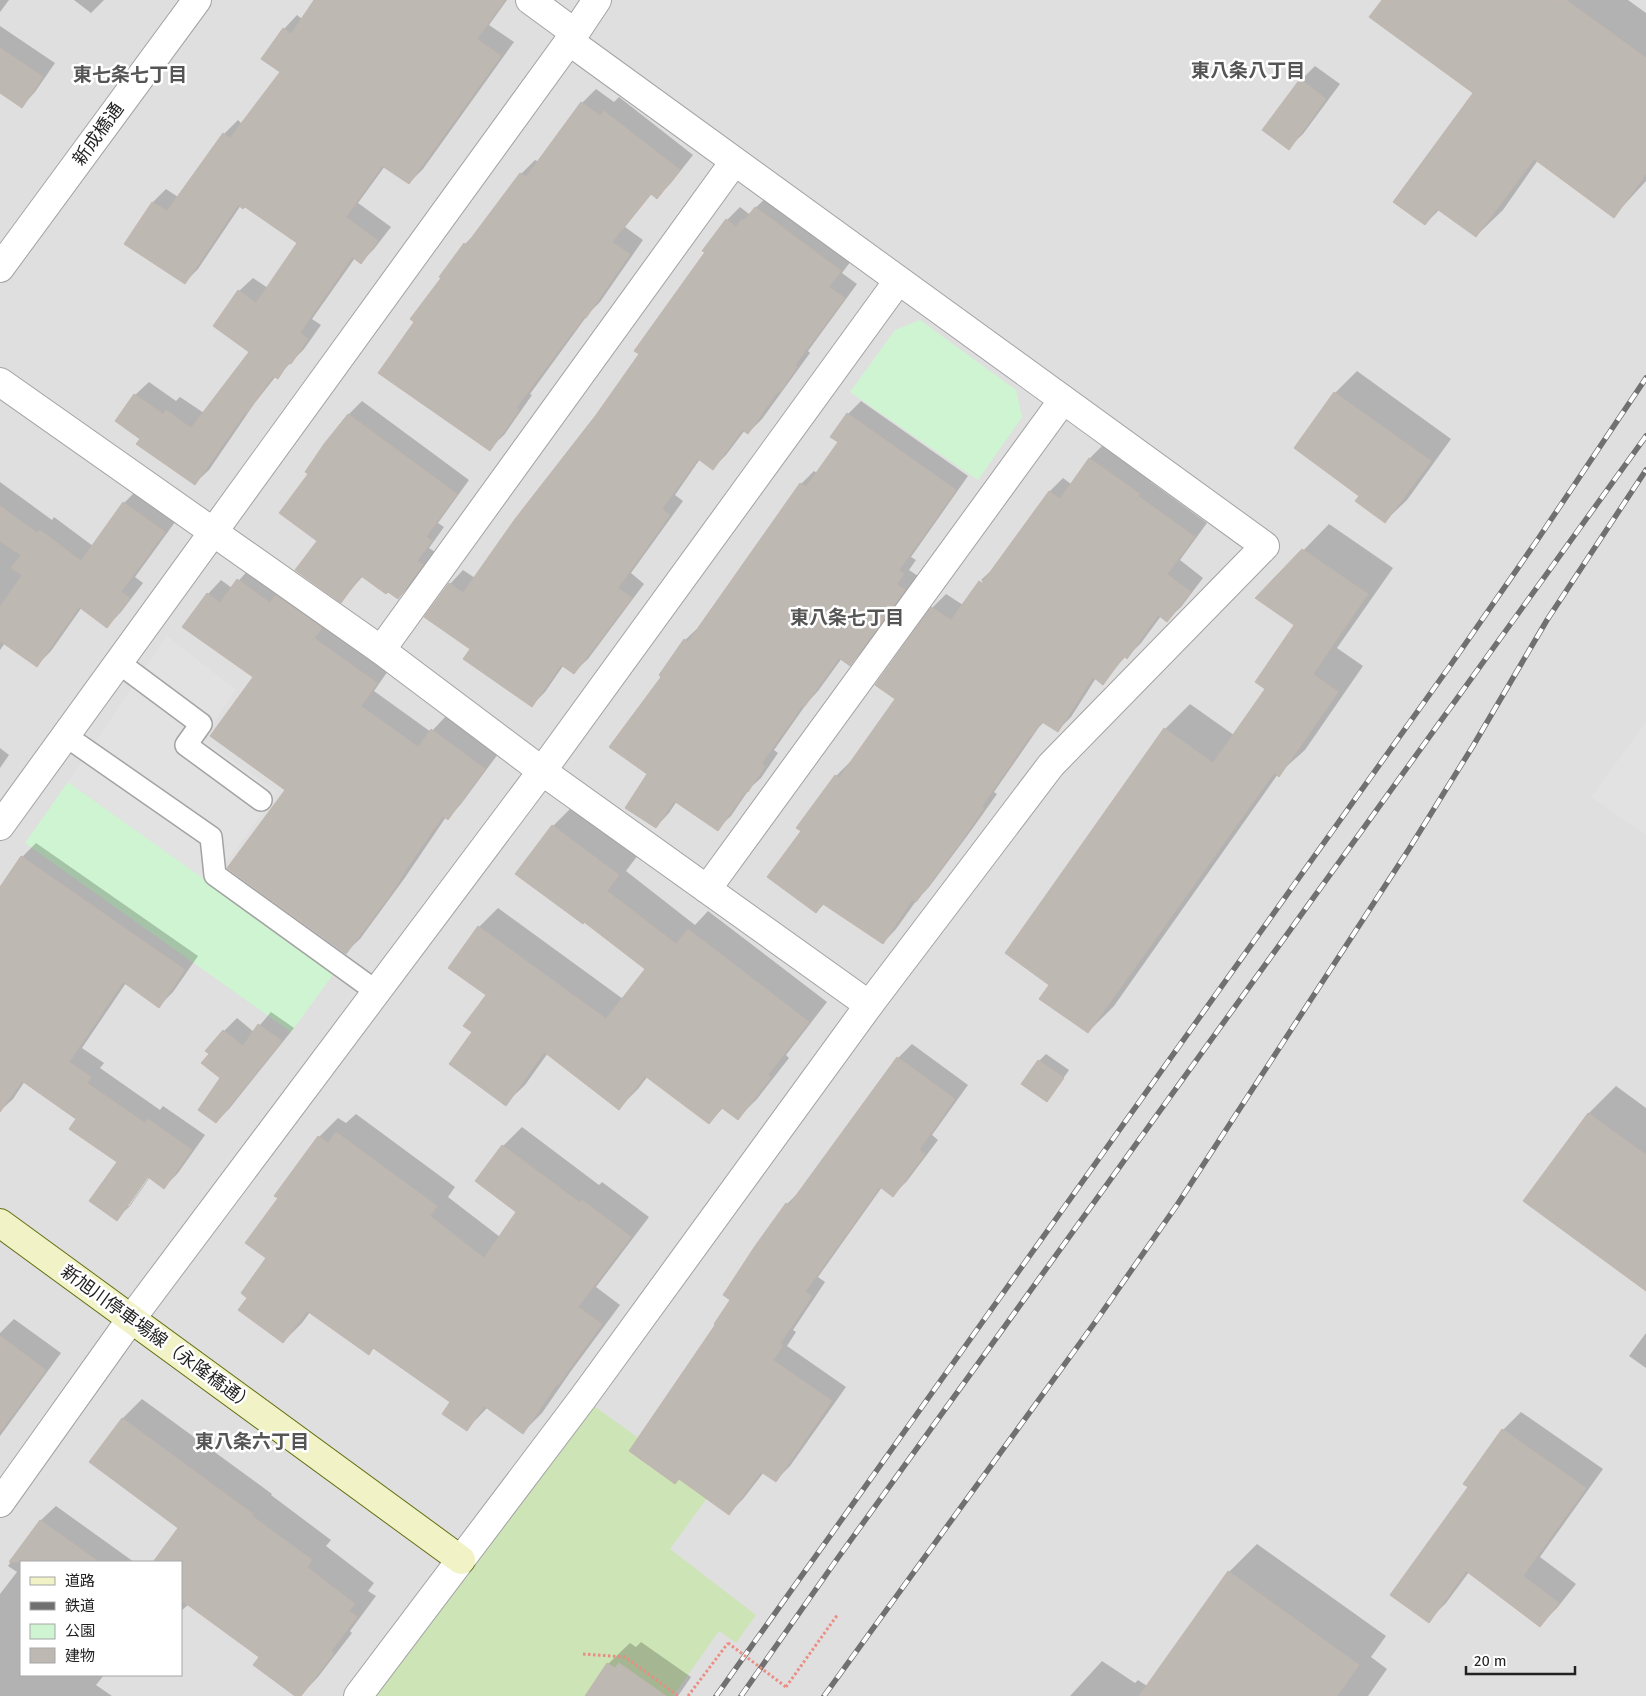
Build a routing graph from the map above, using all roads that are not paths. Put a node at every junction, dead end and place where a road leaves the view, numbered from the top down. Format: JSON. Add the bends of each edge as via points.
{"nodes":[{"id":1,"x":197,"y":0,"type":"edge"},
{"id":2,"x":530,"y":0,"type":"edge"},
{"id":3,"x":597,"y":0,"type":"edge"},
{"id":4,"x":572,"y":37,"type":"junction"},
{"id":5,"x":734,"y":162,"type":"junction"},
{"id":6,"x":0,"y":268,"type":"edge"},
{"id":7,"x":898,"y":281,"type":"junction"},
{"id":8,"x":0,"y":382,"type":"edge"},
{"id":9,"x":1063,"y":400,"type":"junction"},
{"id":10,"x":214,"y":533,"type":"junction"},
{"id":11,"x":381,"y":650,"type":"junction"},
{"id":12,"x":119,"y":663,"type":"junction"},
{"id":13,"x":66,"y":736,"type":"junction"},
{"id":14,"x":542,"y":771,"type":"junction"},
{"id":15,"x":261,"y":800,"type":"dead end"},
{"id":16,"x":0,"y":826,"type":"edge"},
{"id":17,"x":707,"y":889,"type":"junction"},
{"id":18,"x":377,"y":992,"type":"junction"},
{"id":19,"x":869,"y":1005,"type":"junction"},
{"id":20,"x":0,"y":1223,"type":"edge"},
{"id":21,"x":132,"y":1319,"type":"junction"},
{"id":22,"x":0,"y":1503,"type":"edge"},
{"id":23,"x":461,"y":1560,"type":"junction"},
{"id":24,"x":358,"y":1696,"type":"edge"}],
"edges":[{"from":1,"to":6,"type":"street","name":"新成橋通"},
{"from":2,"to":4,"type":"street"},
{"from":3,"to":4,"type":"street"},
{"from":4,"to":5,"type":"street"},
{"from":4,"to":10,"type":"street"},
{"from":5,"to":7,"type":"street"},
{"from":5,"to":11,"type":"street"},
{"from":7,"to":9,"type":"street"},
{"from":7,"to":14,"type":"street"},
{"from":8,"to":10,"type":"street"},
{"from":9,"to":17,"type":"street"},
{"from":9,"to":19,"type":"street","via":[[1265,546],[1051,765]]},
{"from":10,"to":11,"type":"street"},
{"from":10,"to":12,"type":"street"},
{"from":11,"to":14,"type":"street"},
{"from":12,"to":13,"type":"street"},
{"from":12,"to":15,"type":"lane","via":[[201,724],[186,744]]},
{"from":13,"to":16,"type":"street"},
{"from":13,"to":18,"type":"lane","via":[[212,837],[215,875]]},
{"from":14,"to":17,"type":"street"},
{"from":14,"to":18,"type":"street"},
{"from":17,"to":19,"type":"street"},
{"from":18,"to":21,"type":"street"},
{"from":19,"to":23,"type":"street"},
{"from":20,"to":21,"type":"main road","name":"新旭川停車場線（永隆橋通）"},
{"from":21,"to":22,"type":"street"},
{"from":21,"to":23,"type":"main road","name":"新旭川停車場線（永隆橋通）"},
{"from":23,"to":24,"type":"street"}]}
